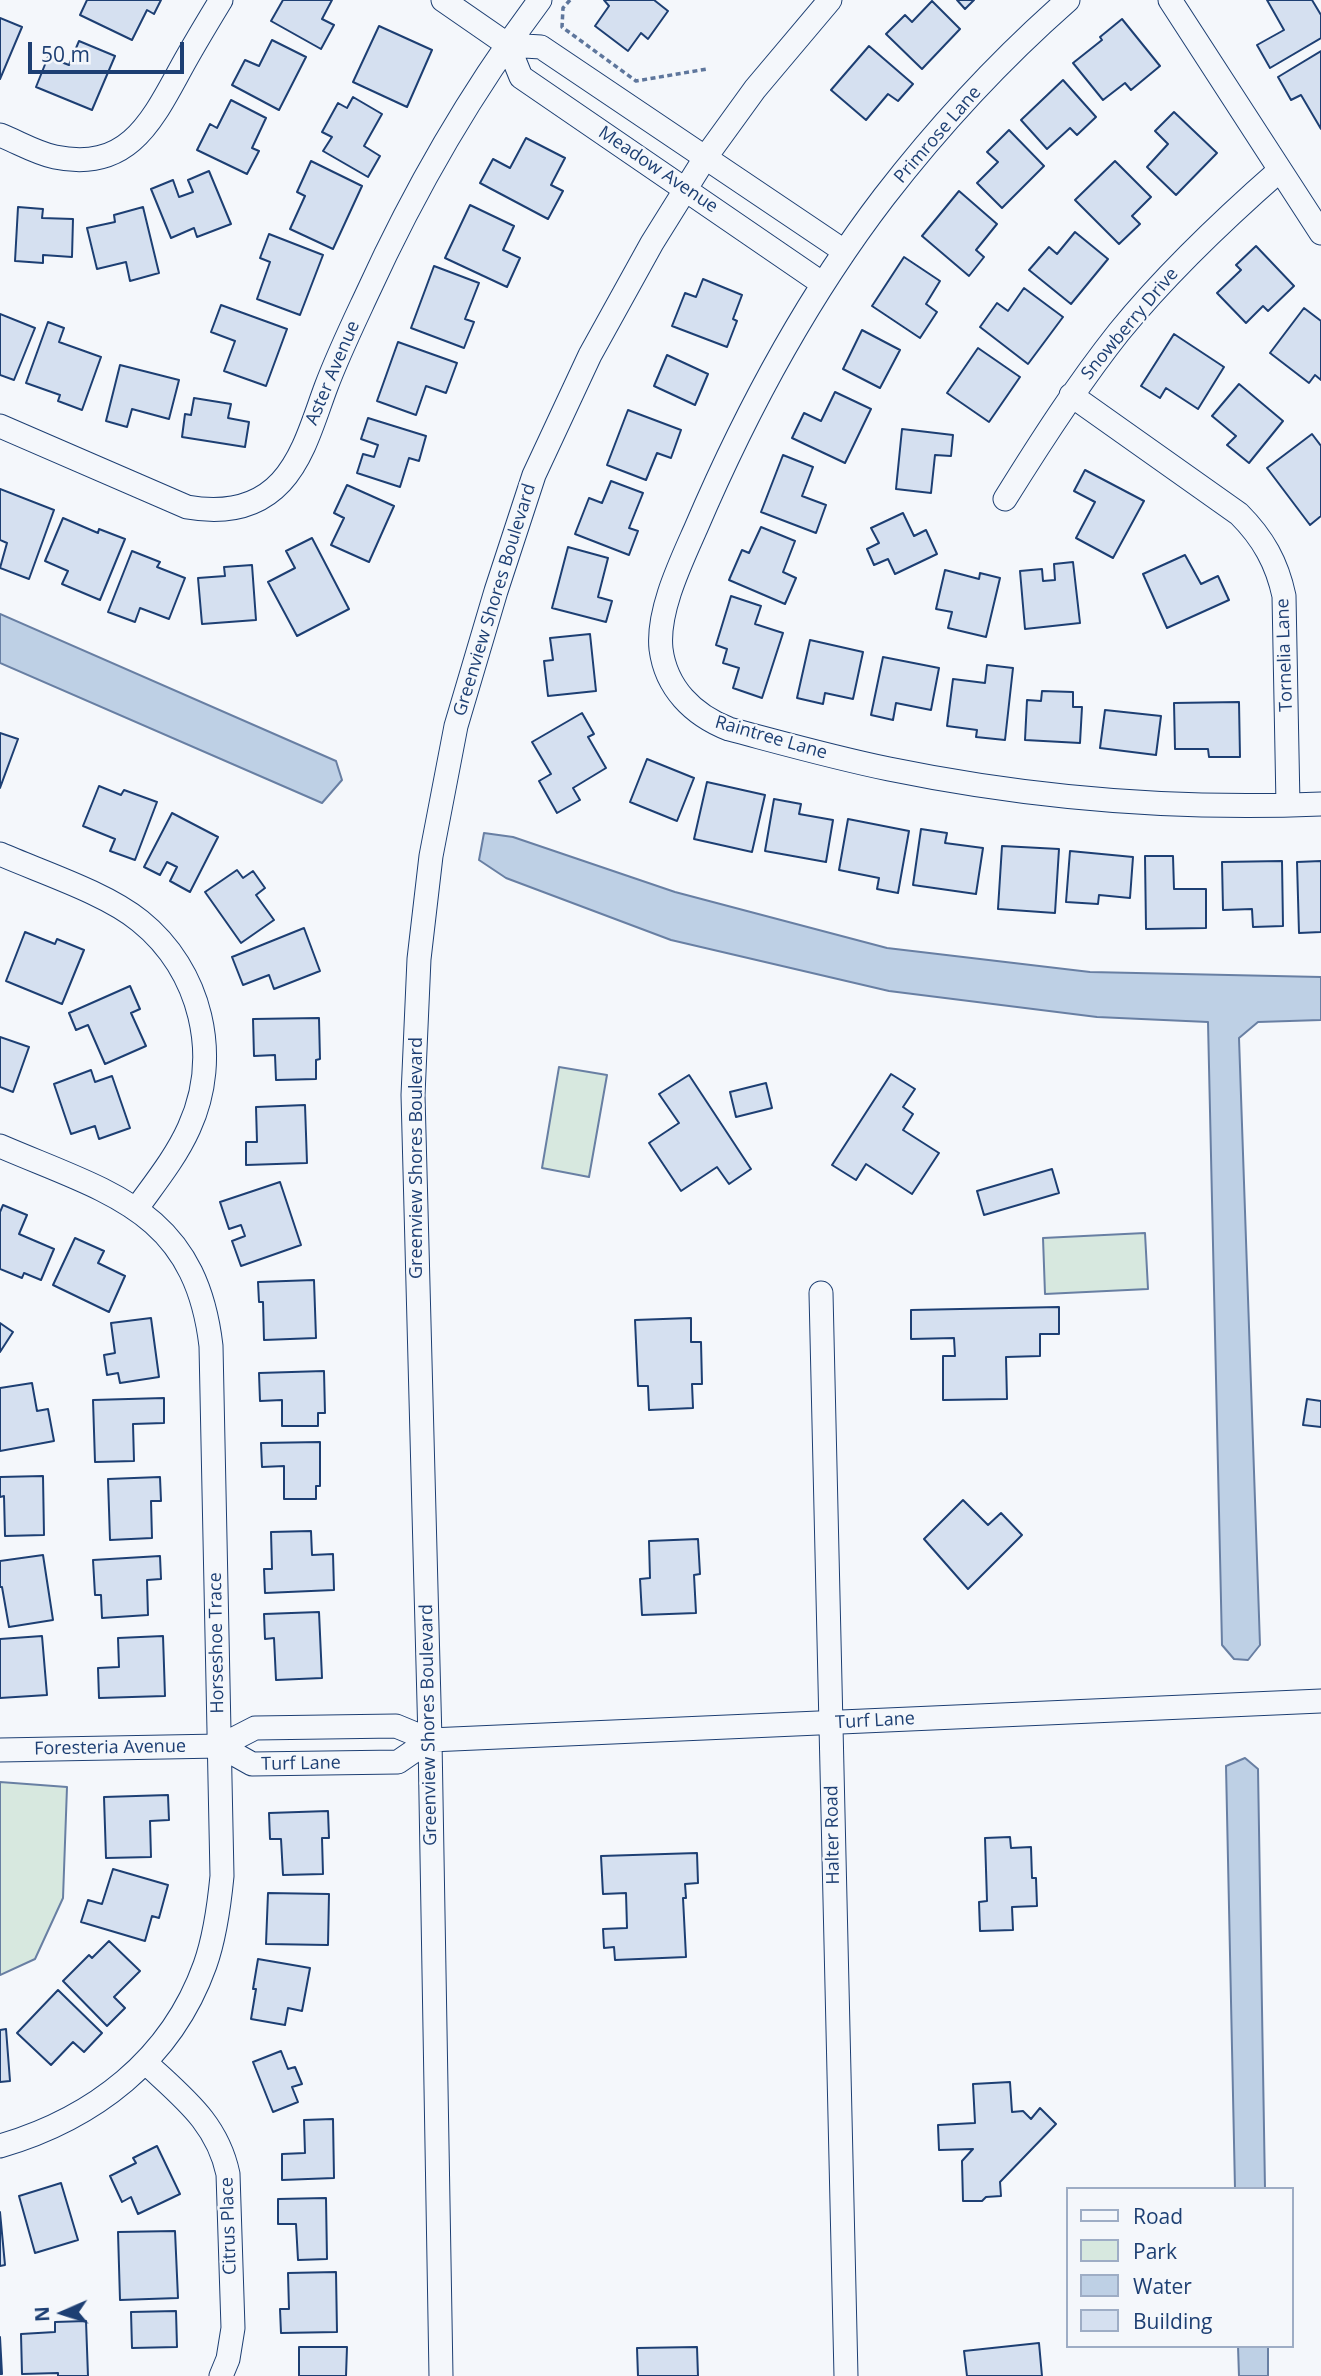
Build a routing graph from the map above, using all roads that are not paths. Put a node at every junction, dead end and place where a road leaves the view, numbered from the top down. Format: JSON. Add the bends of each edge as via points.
{"nodes":[{"id":1,"x":221,"y":0,"type":"edge"},
{"id":2,"x":443,"y":0,"type":"edge"},
{"id":3,"x":540,"y":0,"type":"edge"},
{"id":4,"x":830,"y":0,"type":"edge"},
{"id":5,"x":1068,"y":0,"type":"edge"},
{"id":6,"x":1170,"y":0,"type":"edge"},
{"id":7,"x":509,"y":45,"type":"junction"},
{"id":8,"x":0,"y":135,"type":"edge"},
{"id":9,"x":705,"y":158,"type":"junction"},
{"id":10,"x":1280,"y":170,"type":"junction"},
{"id":11,"x":685,"y":188,"type":"junction"},
{"id":12,"x":1321,"y":233,"type":"edge"},
{"id":13,"x":844,"y":251,"type":"junction"},
{"id":14,"x":823,"y":284,"type":"junction"},
{"id":15,"x":1072,"y":395,"type":"junction"},
{"id":16,"x":0,"y":426,"type":"edge"},
{"id":17,"x":1005,"y":499,"type":"dead end"},
{"id":18,"x":1321,"y":804,"type":"edge"},
{"id":19,"x":1288,"y":805,"type":"junction"},
{"id":20,"x":0,"y":854,"type":"edge"},
{"id":21,"x":0,"y":1146,"type":"edge"},
{"id":22,"x":137,"y":1209,"type":"junction"},
{"id":23,"x":821,"y":1293,"type":"dead end"},
{"id":24,"x":1321,"y":1701,"type":"edge"},
{"id":25,"x":831,"y":1723,"type":"junction"},
{"id":26,"x":430,"y":1740,"type":"junction"},
{"id":27,"x":219,"y":1746,"type":"junction"},
{"id":28,"x":0,"y":1749,"type":"edge"},
{"id":29,"x":145,"y":2062,"type":"junction"},
{"id":30,"x":0,"y":2146,"type":"edge"},
{"id":31,"x":221,"y":2376,"type":"edge"},
{"id":32,"x":441,"y":2376,"type":"edge"},
{"id":33,"x":846,"y":2376,"type":"edge"}],
"edges":[{"from":1,"to":8,"type":"street","via":[[153,120],[130,142],[101,156],[69,159]]},
{"from":2,"to":7,"type":"street","name":"Meadow Avenue"},
{"from":3,"to":7,"type":"street","name":"Aster Avenue"},
{"from":4,"to":9,"type":"street","name":"Greenview Shores Boulevard","via":[[755,89]]},
{"from":5,"to":13,"type":"street","name":"Primrose Lane","via":[[996,68]]},
{"from":6,"to":10,"type":"street"},
{"from":7,"to":9,"type":"street","name":"Meadow Avenue","via":[[541,47]]},
{"from":7,"to":11,"type":"street","name":"Meadow Avenue","via":[[521,77]]},
{"from":7,"to":16,"type":"street","name":"Aster Avenue","via":[[410,207],[368,292],[297,460],[272,490],[236,508],[187,507]]},
{"from":9,"to":11,"type":"street","name":"Greenview Shores Boulevard"},
{"from":9,"to":13,"type":"street","name":"Meadow Avenue"},
{"from":10,"to":12,"type":"street"},
{"from":10,"to":15,"type":"street","name":"Snowberry Drive","via":[[1169,274]]},
{"from":11,"to":14,"type":"street","name":"Meadow Avenue"},
{"from":11,"to":26,"type":"street","name":"Greenview Shores Boulevard","via":[[590,355],[534,475],[456,726],[431,856],[419,960],[413,1095]]},
{"from":13,"to":14,"type":"street","name":"Primrose Lane"},
{"from":14,"to":19,"type":"street","name":"Raintree Lane","via":[[722,467],[666,607],[661,635],[664,663],[688,704],[729,729],[856,762],[985,786],[1161,803]]},
{"from":15,"to":17,"type":"street","name":"Snowberry Drive"},
{"from":15,"to":19,"type":"street","name":"Tornelia Lane","via":[[1239,514],[1269,551],[1284,596]]},
{"from":18,"to":19,"type":"street","name":"Raintree Lane"},
{"from":20,"to":22,"type":"street","via":[[114,904],[139,920],[178,962],[191,988],[205,1044],[199,1101],[180,1145]]},
{"from":21,"to":22,"type":"street","name":"Horseshoe Trace"},
{"from":22,"to":27,"type":"street","name":"Horseshoe Trace","via":[[161,1229],[187,1263],[208,1317]]},
{"from":23,"to":25,"type":"street","name":"Halter Road"},
{"from":24,"to":25,"type":"street","name":"Turf Lane"},
{"from":25,"to":26,"type":"street","name":"Turf Lane"},
{"from":25,"to":33,"type":"street","name":"Halter Road"},
{"from":26,"to":27,"type":"street","name":"Turf Lane","via":[[396,1726],[255,1728]]},
{"from":26,"to":27,"type":"street","name":"Turf Lane","via":[[398,1762],[252,1765]]},
{"from":26,"to":32,"type":"street","name":"Greenview Shores Boulevard"},
{"from":27,"to":28,"type":"street","name":"Foresteria Avenue"},
{"from":27,"to":29,"type":"street","name":"Horseshoe Trace","via":[[222,1876],[213,1938],[188,2002]]},
{"from":29,"to":30,"type":"street","name":"Horseshoe Trace","via":[[84,2111],[34,2136]]},
{"from":29,"to":31,"type":"street","name":"Citrus Place","via":[[205,2120],[225,2159],[233,2328]]}]}
